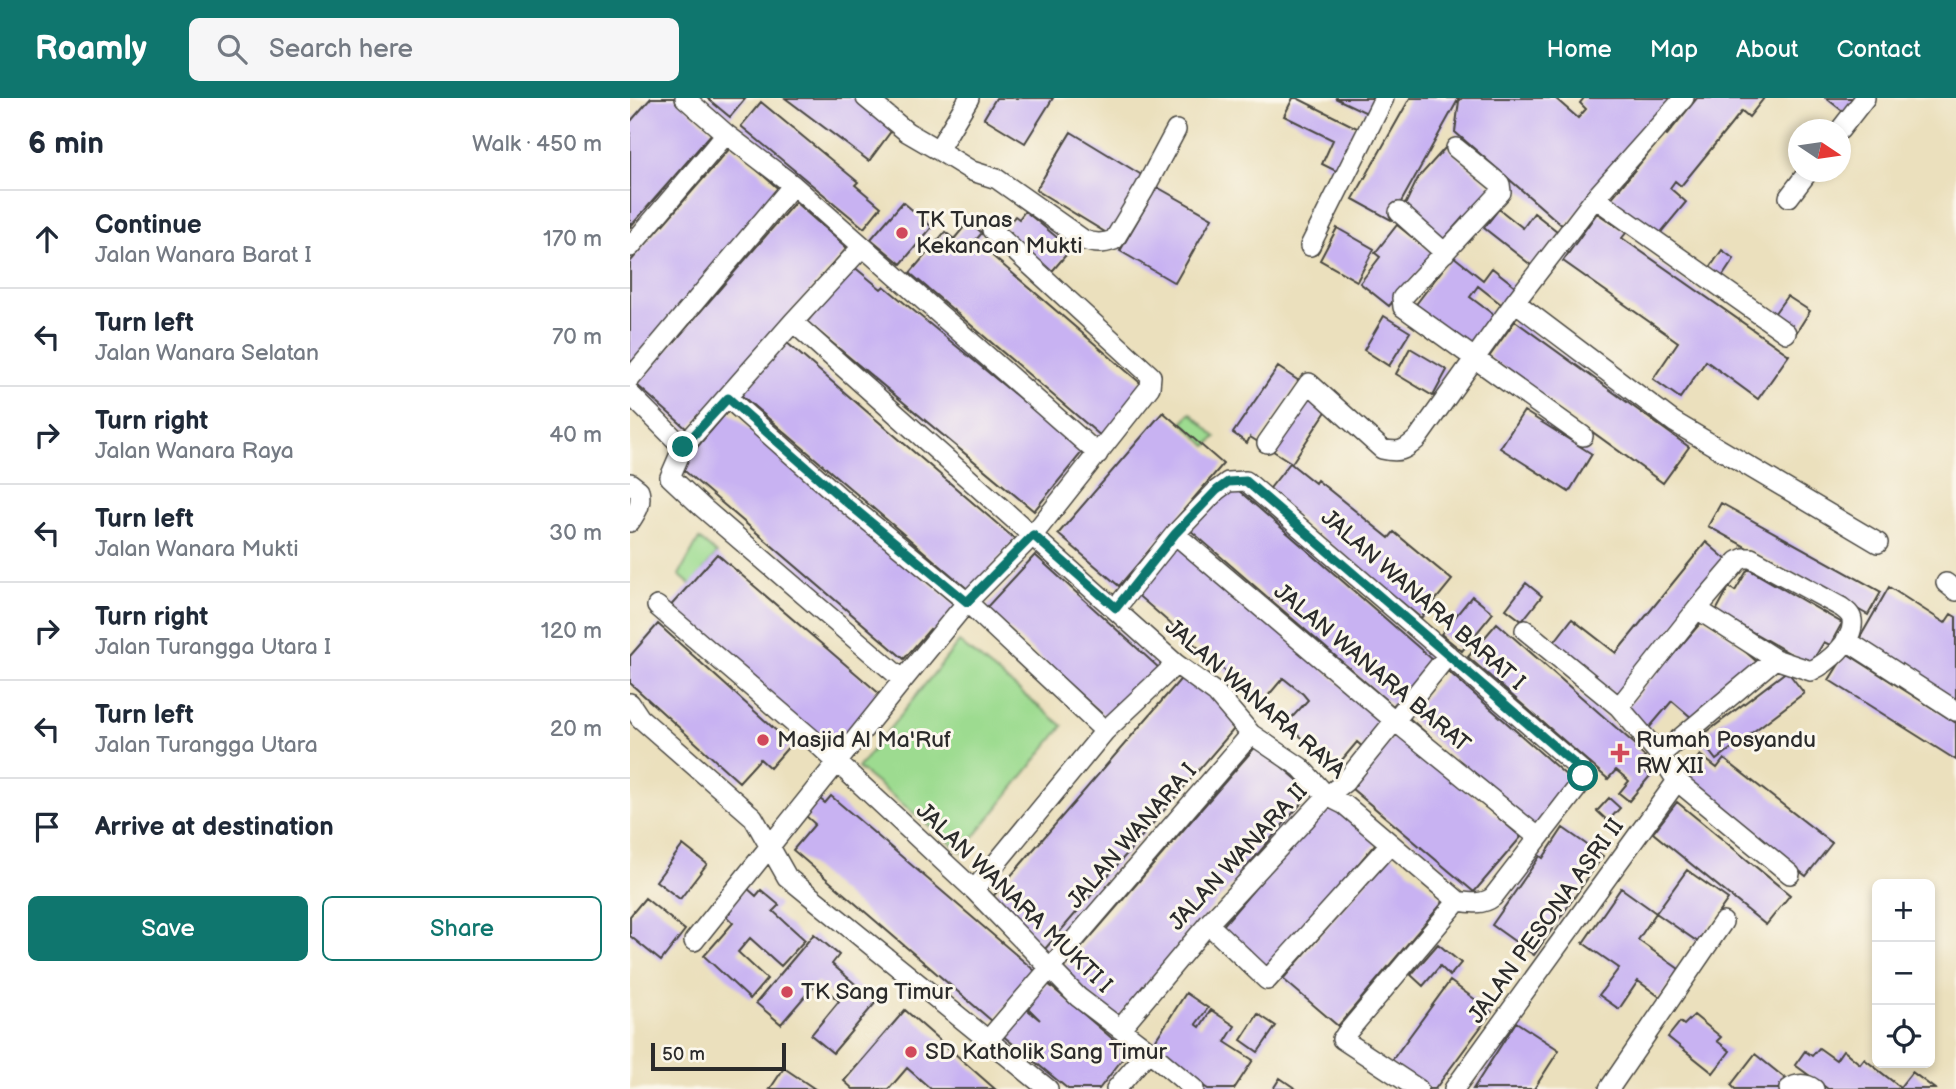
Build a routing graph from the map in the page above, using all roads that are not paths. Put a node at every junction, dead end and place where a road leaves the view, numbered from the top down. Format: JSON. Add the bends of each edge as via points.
{"nodes":[{"id":1,"x":685,"y":98,"type":"edge"},
{"id":2,"x":866,"y":98,"type":"edge"},
{"id":3,"x":969,"y":98,"type":"edge"},
{"id":4,"x":1384,"y":98,"type":"edge"},
{"id":5,"x":1684,"y":98,"type":"edge"},
{"id":6,"x":1865,"y":98,"type":"edge"},
{"id":7,"x":1849,"y":119,"type":"edge"},
{"id":8,"x":1176,"y":130,"type":"dead end"},
{"id":9,"x":726,"y":134,"type":"junction"},
{"id":10,"x":1456,"y":148,"type":"dead end"},
{"id":11,"x":938,"y":150,"type":"junction"},
{"id":12,"x":1800,"y":182,"type":"edge"},
{"id":13,"x":793,"y":185,"type":"junction"},
{"id":14,"x":1789,"y":197,"type":"dead end"},
{"id":15,"x":1595,"y":198,"type":"junction"},
{"id":16,"x":1399,"y":212,"type":"dead end"},
{"id":17,"x":992,"y":230,"type":"dead end"},
{"id":18,"x":1310,"y":246,"type":"dead end"},
{"id":19,"x":630,"y":247,"type":"edge"},
{"id":20,"x":862,"y":247,"type":"junction"},
{"id":21,"x":1446,"y":253,"type":"junction"},
{"id":22,"x":1515,"y":302,"type":"junction"},
{"id":23,"x":793,"y":322,"type":"junction"},
{"id":24,"x":1786,"y":333,"type":"dead end"},
{"id":25,"x":1475,"y":357,"type":"junction"},
{"id":26,"x":630,"y":379,"type":"edge"},
{"id":27,"x":630,"y":394,"type":"edge"},
{"id":28,"x":728,"y":398,"type":"junction"},
{"id":29,"x":1583,"y":436,"type":"dead end"},
{"id":30,"x":1267,"y":443,"type":"dead end"},
{"id":31,"x":683,"y":447,"type":"junction"},
{"id":32,"x":1098,"y":454,"type":"junction"},
{"id":33,"x":630,"y":483,"type":"edge"},
{"id":34,"x":630,"y":522,"type":"edge"},
{"id":35,"x":1175,"y":534,"type":"junction"},
{"id":36,"x":1033,"y":535,"type":"junction"},
{"id":37,"x":1878,"y":543,"type":"dead end"},
{"id":38,"x":967,"y":602,"type":"junction"},
{"id":39,"x":657,"y":606,"type":"dead end"},
{"id":40,"x":1116,"y":608,"type":"junction"},
{"id":41,"x":1697,"y":609,"type":"junction"},
{"id":42,"x":1525,"y":630,"type":"dead end"},
{"id":43,"x":1846,"y":640,"type":"junction"},
{"id":44,"x":1448,"y":655,"type":"junction"},
{"id":45,"x":1775,"y":659,"type":"junction"},
{"id":46,"x":1176,"y":664,"type":"junction"},
{"id":47,"x":903,"y":680,"type":"junction"},
{"id":48,"x":630,"y":703,"type":"edge"},
{"id":49,"x":1619,"y":707,"type":"junction"},
{"id":50,"x":1956,"y":711,"type":"edge"},
{"id":51,"x":1395,"y":721,"type":"junction"},
{"id":52,"x":1105,"y":731,"type":"junction"},
{"id":53,"x":1251,"y":734,"type":"junction"},
{"id":54,"x":1660,"y":755,"type":"junction"},
{"id":55,"x":837,"y":764,"type":"junction"},
{"id":56,"x":1678,"y":781,"type":"junction"},
{"id":57,"x":1327,"y":796,"type":"junction"},
{"id":58,"x":1538,"y":837,"type":"junction"},
{"id":59,"x":1390,"y":844,"type":"junction"},
{"id":60,"x":770,"y":848,"type":"junction"},
{"id":61,"x":1790,"y":874,"type":"dead end"},
{"id":62,"x":974,"y":890,"type":"junction"},
{"id":63,"x":1458,"y":901,"type":"junction"},
{"id":64,"x":1723,"y":922,"type":"dead end"},
{"id":65,"x":1208,"y":923,"type":"junction"},
{"id":66,"x":694,"y":941,"type":"dead end"},
{"id":67,"x":1049,"y":969,"type":"junction"},
{"id":68,"x":1120,"y":1029,"type":"junction"},
{"id":69,"x":989,"y":1039,"type":"junction"},
{"id":70,"x":1148,"y":1052,"type":"junction"},
{"id":71,"x":1048,"y":1089,"type":"edge"},
{"id":72,"x":1116,"y":1089,"type":"edge"},
{"id":73,"x":1194,"y":1089,"type":"edge"},
{"id":74,"x":1418,"y":1089,"type":"edge"},
{"id":75,"x":1454,"y":1089,"type":"edge"},
{"id":76,"x":1609,"y":1089,"type":"edge"},
{"id":77,"x":1789,"y":1089,"type":"edge"},
{"id":78,"x":1814,"y":1089,"type":"edge"}],
"edges":[{"from":1,"to":9,"type":"street"},
{"from":2,"to":11,"type":"street","via":[[907,132]]},
{"from":3,"to":11,"type":"street"},
{"from":4,"to":18,"type":"street"},
{"from":5,"to":15,"type":"street"},
{"from":6,"to":7,"type":"street"},
{"from":8,"to":11,"type":"street","via":[[1114,240],[1095,244],[997,180]]},
{"from":9,"to":13,"type":"street"},
{"from":9,"to":19,"type":"street"},
{"from":10,"to":21,"type":"street","via":[[1500,184],[1501,192]]},
{"from":12,"to":14,"type":"street"},
{"from":13,"to":20,"type":"street"},
{"from":13,"to":26,"type":"street"},
{"from":15,"to":22,"type":"street"},
{"from":15,"to":24,"type":"street"},
{"from":16,"to":21,"type":"street"},
{"from":17,"to":32,"type":"street","via":[[1151,376],[1145,396]]},
{"from":20,"to":23,"type":"street"},
{"from":20,"to":32,"type":"street"},
{"from":21,"to":25,"type":"street","via":[[1401,303]]},
{"from":22,"to":25,"type":"street"},
{"from":22,"to":37,"type":"street","via":[[1674,422]]},
{"from":23,"to":28,"type":"street"},
{"from":23,"to":36,"type":"street","name":"JALAN WANARA RAYA"},
{"from":25,"to":29,"type":"street"},
{"from":25,"to":30,"type":"street","via":[[1404,451],[1382,449],[1309,383]]},
{"from":27,"to":31,"type":"street"},
{"from":28,"to":31,"type":"street"},
{"from":28,"to":38,"type":"street"},
{"from":31,"to":47,"type":"street","via":[[670,477]]},
{"from":32,"to":36,"type":"street"},
{"from":33,"to":34,"type":"street","via":[[639,490],[641,500]]},
{"from":35,"to":40,"type":"street"},
{"from":35,"to":44,"type":"street","name":"JALAN WANARA BARAT I","via":[[1217,490],[1228,482],[1246,481]]},
{"from":35,"to":51,"type":"street","name":"JALAN WANARA BARAT"},
{"from":36,"to":38,"type":"street"},
{"from":36,"to":40,"type":"street","name":"JALAN WANARA RAYA"},
{"from":38,"to":47,"type":"street"},
{"from":38,"to":52,"type":"street"},
{"from":39,"to":55,"type":"street","name":"JALAN WANARA MUKTI I"},
{"from":40,"to":46,"type":"street","name":"JALAN WANARA RAYA"},
{"from":41,"to":43,"type":"street","via":[[1738,561],[1751,558],[1841,607],[1852,620]]},
{"from":41,"to":45,"type":"street"},
{"from":41,"to":49,"type":"street"},
{"from":42,"to":49,"type":"street"},
{"from":43,"to":45,"type":"street","via":[[1811,671]]},
{"from":43,"to":50,"type":"street"},
{"from":44,"to":51,"type":"street","name":"JALAN WANARA II"},
{"from":44,"to":58,"type":"street","name":"JALAN WANARA BARAT I","via":[[1581,770],[1581,783]]},
{"from":45,"to":54,"type":"street"},
{"from":46,"to":52,"type":"street"},
{"from":46,"to":53,"type":"street","name":"JALAN WANARA RAYA","via":[[1216,693]]},
{"from":47,"to":55,"type":"street"},
{"from":48,"to":60,"type":"street","via":[[640,718],[752,817]]},
{"from":49,"to":54,"type":"street"},
{"from":51,"to":57,"type":"street","name":"JALAN WANARA II","via":[[1345,782]]},
{"from":51,"to":58,"type":"street","name":"JALAN WANARA BARAT"},
{"from":52,"to":62,"type":"street"},
{"from":53,"to":57,"type":"street","name":"JALAN WANARA RAYA","via":[[1300,767]]},
{"from":53,"to":67,"type":"street","name":"JALAN WANARA I"},
{"from":54,"to":56,"type":"street"},
{"from":55,"to":60,"type":"street"},
{"from":55,"to":62,"type":"street","name":"JALAN WANARA MUKTI I"},
{"from":56,"to":61,"type":"street"},
{"from":56,"to":75,"type":"street","name":"JALAN PESONA ASRI II"},
{"from":57,"to":59,"type":"street","name":"JALAN WANARA RAYA"},
{"from":57,"to":65,"type":"street","name":"JALAN WANARA II"},
{"from":58,"to":63,"type":"street","via":[[1489,900]]},
{"from":59,"to":63,"type":"street","name":"JALAN WANARA RAYA"},
{"from":59,"to":65,"type":"street","via":[[1267,980]]},
{"from":60,"to":66,"type":"street"},
{"from":60,"to":69,"type":"street","via":[[787,877]]},
{"from":62,"to":67,"type":"street","name":"JALAN WANARA MUKTI I"},
{"from":63,"to":74,"type":"street","via":[[1343,1037]]},
{"from":64,"to":76,"type":"street"},
{"from":65,"to":68,"type":"street","name":"JALAN WANARA II"},
{"from":67,"to":68,"type":"street","name":"JALAN WANARA MUKTI I"},
{"from":67,"to":69,"type":"street","name":"JALAN WANARA I"},
{"from":68,"to":70,"type":"street","name":"JALAN WANARA MUKTI I"},
{"from":69,"to":71,"type":"street"},
{"from":70,"to":72,"type":"street"},
{"from":70,"to":73,"type":"street","name":"JALAN WANARA MUKTI I"},
{"from":77,"to":78,"type":"street","via":[[1795,1085]]}]}
